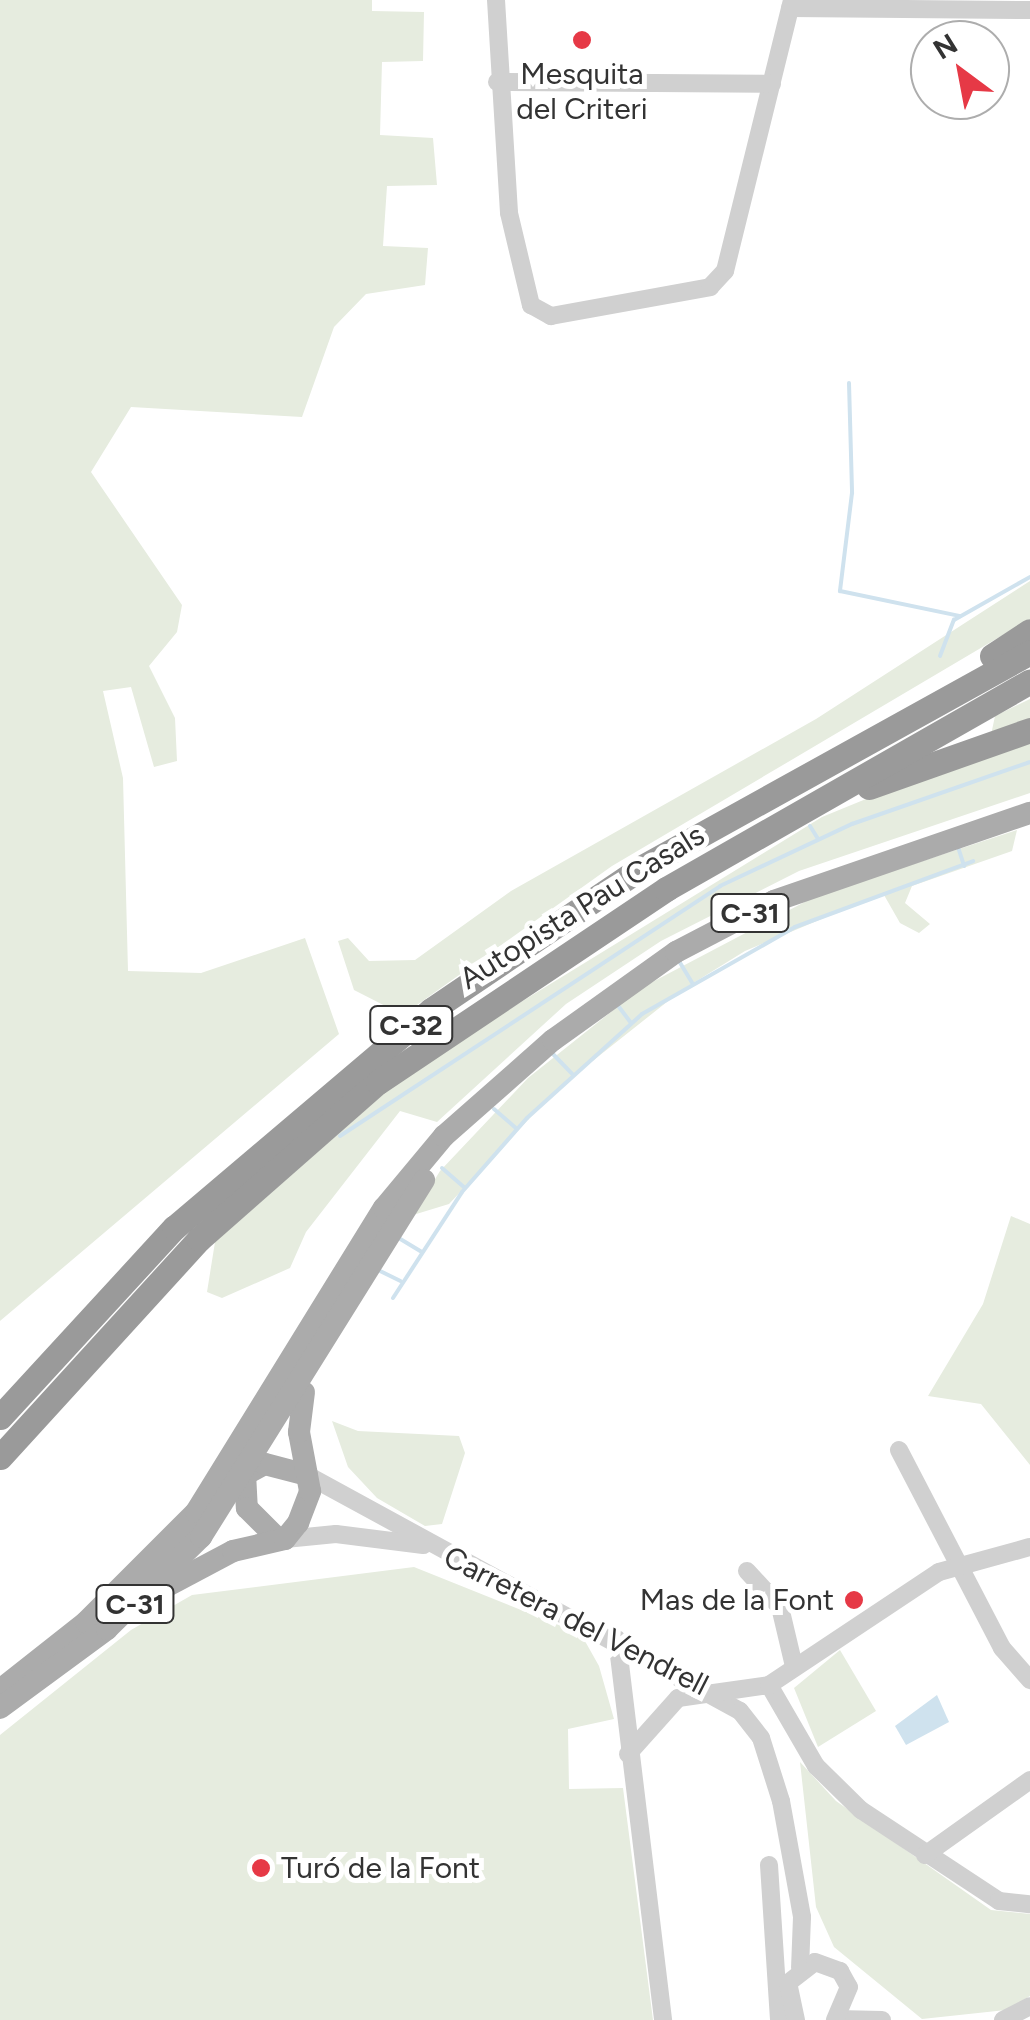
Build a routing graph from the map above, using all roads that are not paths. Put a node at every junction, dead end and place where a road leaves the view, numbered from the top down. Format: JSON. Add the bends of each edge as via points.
{"nodes":[{"id":1,"x":496,"y":0,"type":"edge"},
{"id":2,"x":791,"y":4,"type":"edge"},
{"id":3,"x":1030,"y":10,"type":"edge"},
{"id":4,"x":497,"y":82,"type":"junction"},
{"id":5,"x":772,"y":84,"type":"junction"},
{"id":6,"x":1030,"y":631,"type":"edge"},
{"id":7,"x":1030,"y":652,"type":"edge"},
{"id":8,"x":1030,"y":681,"type":"edge"},
{"id":9,"x":894,"y":724,"type":"junction"},
{"id":10,"x":1030,"y":730,"type":"edge"},
{"id":11,"x":1030,"y":813,"type":"edge"},
{"id":12,"x":785,"y":820,"type":"junction"},
{"id":13,"x":507,"y":1082,"type":"junction"},
{"id":14,"x":306,"y":1333,"type":"junction"},
{"id":15,"x":315,"y":1359,"type":"junction"},
{"id":16,"x":0,"y":1417,"type":"edge"},
{"id":17,"x":898,"y":1450,"type":"dead end"},
{"id":18,"x":0,"y":1457,"type":"edge"},
{"id":19,"x":245,"y":1475,"type":"junction"},
{"id":20,"x":308,"y":1475,"type":"junction"},
{"id":21,"x":282,"y":1540,"type":"junction"},
{"id":22,"x":428,"y":1546,"type":"junction"},
{"id":23,"x":1030,"y":1547,"type":"edge"},
{"id":24,"x":958,"y":1564,"type":"junction"},
{"id":25,"x":747,"y":1572,"type":"dead end"},
{"id":26,"x":130,"y":1581,"type":"junction"},
{"id":27,"x":617,"y":1639,"type":"junction"},
{"id":28,"x":794,"y":1666,"type":"junction"},
{"id":29,"x":1030,"y":1680,"type":"edge"},
{"id":30,"x":769,"y":1685,"type":"junction"},
{"id":31,"x":0,"y":1690,"type":"edge"},
{"id":32,"x":714,"y":1691,"type":"junction"},
{"id":33,"x":0,"y":1712,"type":"edge"},
{"id":34,"x":628,"y":1754,"type":"junction"},
{"id":35,"x":1030,"y":1780,"type":"edge"},
{"id":36,"x":925,"y":1855,"type":"junction"},
{"id":37,"x":769,"y":1865,"type":"dead end"},
{"id":38,"x":1030,"y":1904,"type":"edge"},
{"id":39,"x":802,"y":1916,"type":"junction"},
{"id":40,"x":823,"y":1962,"type":"junction"},
{"id":41,"x":800,"y":1968,"type":"junction"},
{"id":42,"x":849,"y":1997,"type":"junction"},
{"id":43,"x":1030,"y":2006,"type":"edge"},
{"id":44,"x":663,"y":2020,"type":"edge"},
{"id":45,"x":778,"y":2020,"type":"edge"},
{"id":46,"x":796,"y":2020,"type":"edge"},
{"id":47,"x":836,"y":2020,"type":"edge"},
{"id":48,"x":883,"y":2020,"type":"edge"},
{"id":49,"x":1003,"y":2020,"type":"edge"}],
"edges":[{"from":1,"to":4,"type":"street"},
{"from":2,"to":3,"type":"street"},
{"from":2,"to":5,"type":"street"},
{"from":4,"to":5,"type":"street"},
{"from":4,"to":5,"type":"street","via":[[521,278],[531,305],[551,316],[710,287],[740,236]]},
{"from":6,"to":9,"type":"highway"},
{"from":7,"to":9,"type":"highway","name":"Autopista Pau Casals","number":"C-32"},
{"from":8,"to":12,"type":"highway","name":"Autopista Pau Casals","number":"C-32"},
{"from":9,"to":16,"type":"highway","name":"Autopista Pau Casals","number":"C-32","via":[[570,913],[345,1076],[174,1228]]},
{"from":10,"to":12,"type":"highway"},
{"from":11,"to":13,"type":"main road","number":"C-31","via":[[731,922],[596,1005]]},
{"from":12,"to":18,"type":"highway","name":"Autopista Pau Casals","number":"C-32","via":[[584,940],[378,1082],[199,1239]]},
{"from":13,"to":14,"type":"main road","number":"C-31","via":[[409,1176]]},
{"from":13,"to":15,"type":"main road","number":"C-31","via":[[408,1202]]},
{"from":14,"to":19,"type":"main road"},
{"from":14,"to":26,"type":"main road","number":"C-31","via":[[215,1487]]},
{"from":15,"to":19,"type":"main road","number":"C-31"},
{"from":15,"to":20,"type":"main road","via":[[300,1404]]},
{"from":17,"to":24,"type":"street"},
{"from":19,"to":20,"type":"main road","via":[[266,1464]]},
{"from":19,"to":21,"type":"main road","via":[[248,1508]]},
{"from":19,"to":26,"type":"main road"},
{"from":19,"to":33,"type":"main road","number":"C-31","via":[[162,1578]]},
{"from":20,"to":21,"type":"main road","via":[[308,1502]]},
{"from":20,"to":22,"type":"street","name":"Carretera del Vendrell"},
{"from":21,"to":22,"type":"street","name":"Carretera del Vendrell","via":[[336,1534]]},
{"from":21,"to":33,"type":"main road","via":[[197,1566]]},
{"from":22,"to":27,"type":"street","name":"Carretera del Vendrell"},
{"from":23,"to":24,"type":"street"},
{"from":24,"to":28,"type":"street"},
{"from":24,"to":29,"type":"street"},
{"from":25,"to":28,"type":"street","via":[[780,1608]]},
{"from":26,"to":31,"type":"main road","number":"C-31"},
{"from":27,"to":32,"type":"street","name":"Carretera del Vendrell"},
{"from":27,"to":34,"type":"street"},
{"from":28,"to":30,"type":"street"},
{"from":30,"to":32,"type":"street"},
{"from":30,"to":36,"type":"street","via":[[831,1785]]},
{"from":32,"to":34,"type":"street","via":[[678,1698]]},
{"from":32,"to":39,"type":"street","name":"Carretera del Vendrell","via":[[761,1738],[774,1770]]},
{"from":34,"to":44,"type":"street"},
{"from":35,"to":36,"type":"street"},
{"from":36,"to":38,"type":"street","via":[[999,1901]]},
{"from":37,"to":45,"type":"street"},
{"from":39,"to":40,"type":"street","name":"Carretera del Vendrell"},
{"from":39,"to":41,"type":"street","name":"Carretera del Vendrell"},
{"from":40,"to":41,"type":"street"},
{"from":40,"to":42,"type":"street","name":"Carretera del Vendrell","via":[[840,1971]]},
{"from":41,"to":46,"type":"street","name":"Carretera del Vendrell","via":[[786,1993]]},
{"from":42,"to":47,"type":"street"},
{"from":42,"to":48,"type":"street"},
{"from":43,"to":49,"type":"street"},
{"from":47,"to":48,"type":"street"}]}
